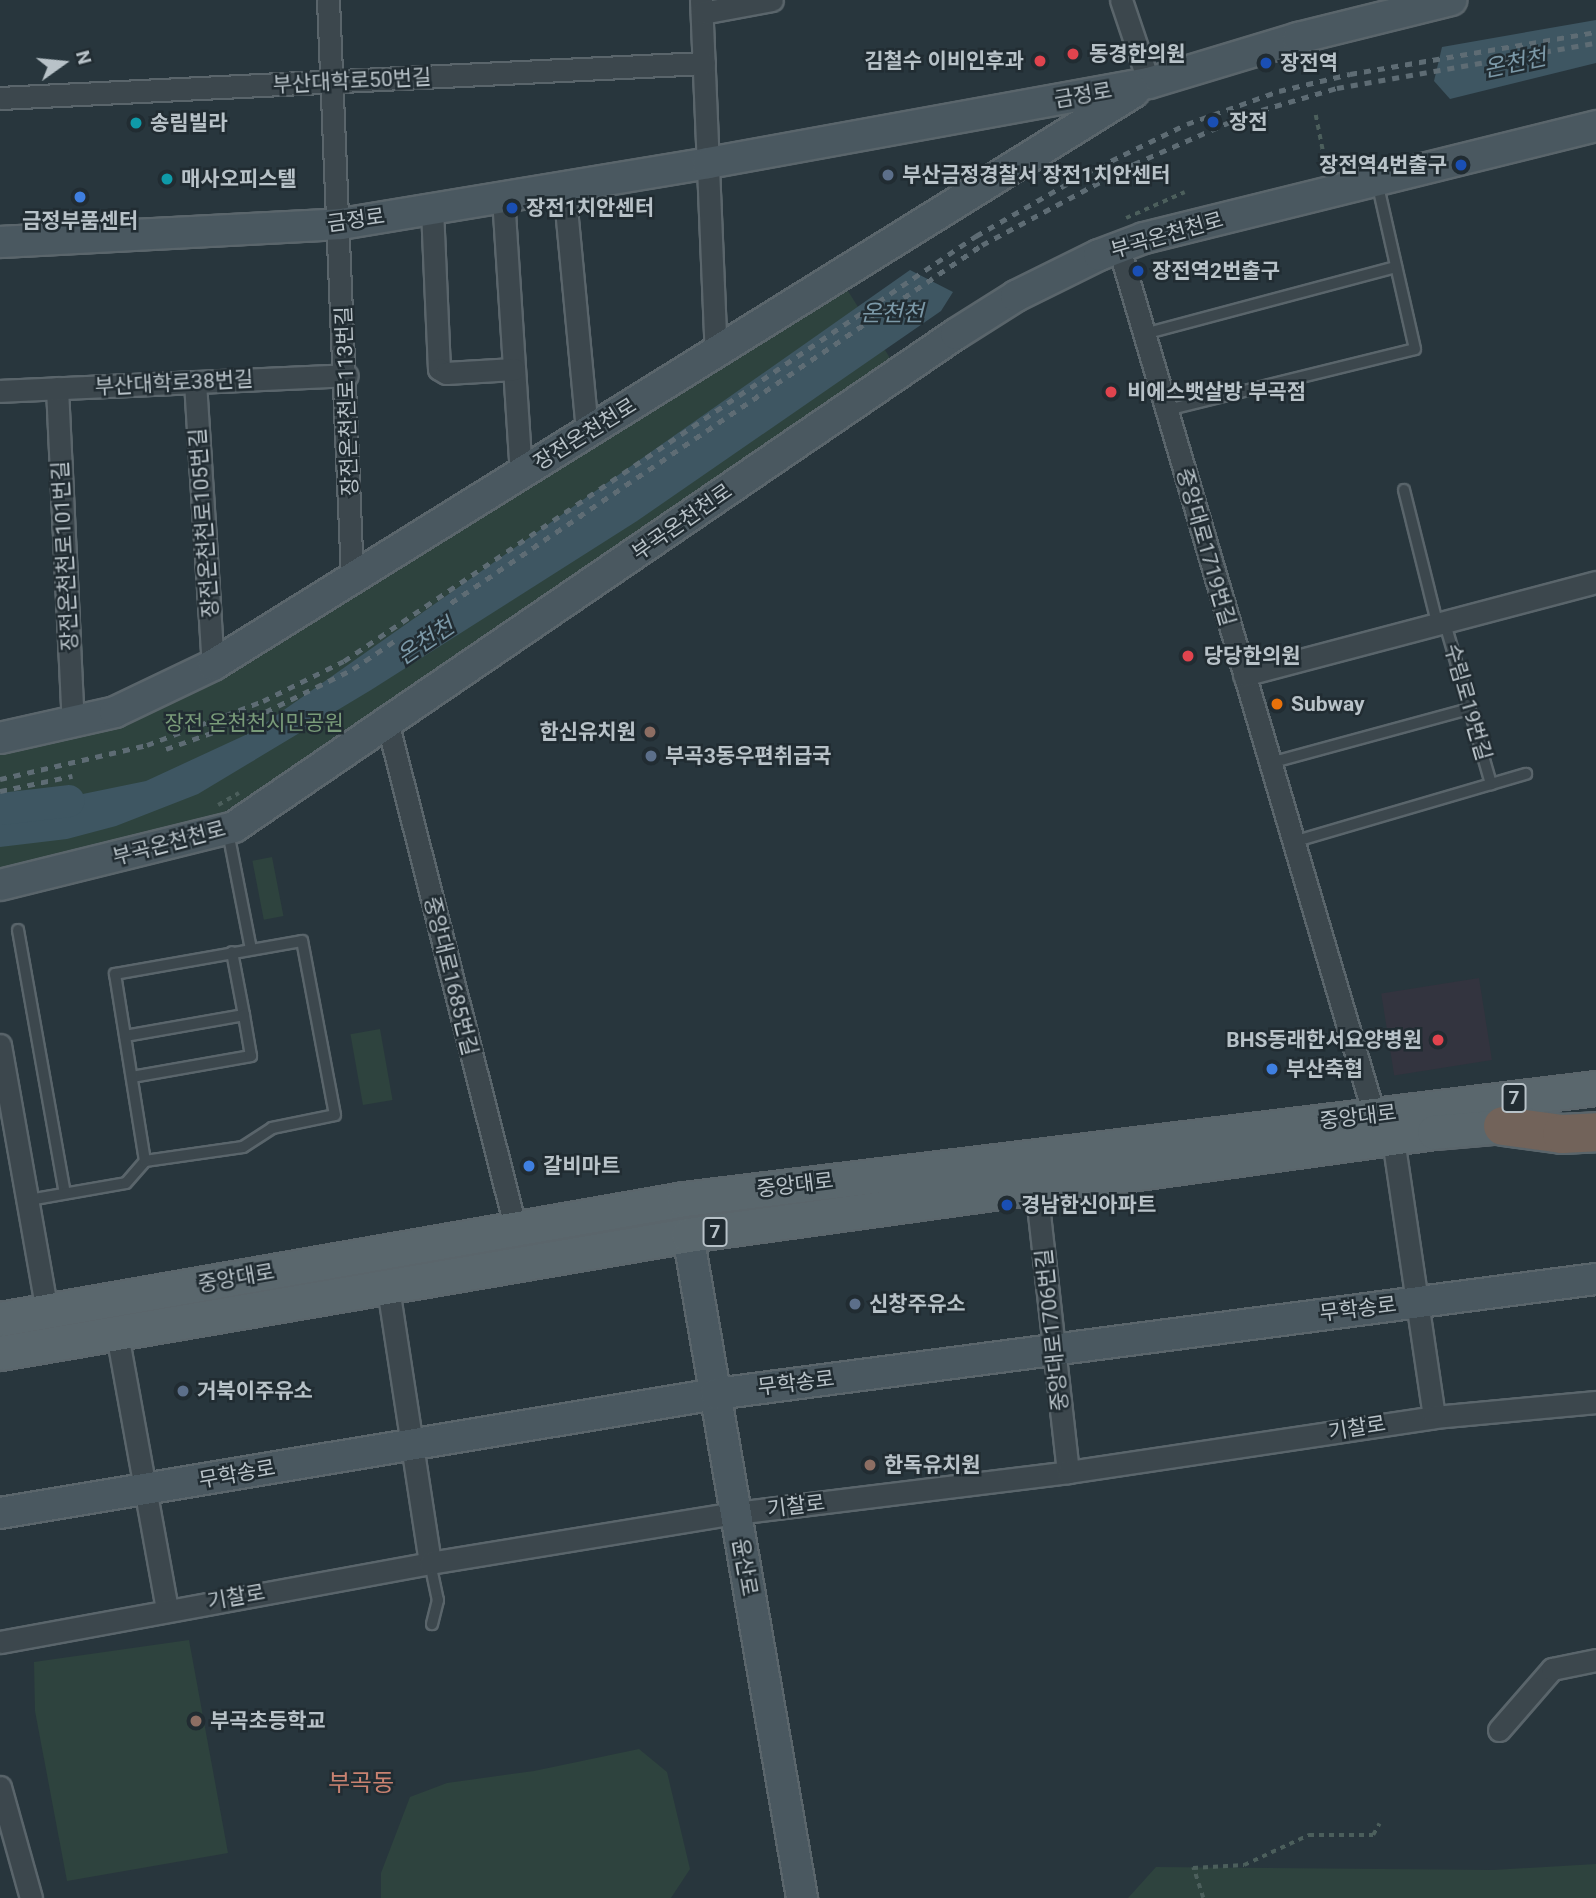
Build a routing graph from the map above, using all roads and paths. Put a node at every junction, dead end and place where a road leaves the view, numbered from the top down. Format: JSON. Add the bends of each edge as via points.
{"nodes":[{"id":1,"x":328,"y":0,"type":"edge"},
{"id":2,"x":772,"y":0,"type":"edge"},
{"id":3,"x":1121,"y":0,"type":"edge"},
{"id":4,"x":1451,"y":0,"type":"edge"},
{"id":5,"x":1415,"y":4,"type":"edge"},
{"id":6,"x":701,"y":6,"type":"edge"},
{"id":7,"x":704,"y":64,"type":"junction"},
{"id":8,"x":332,"y":82,"type":"junction"},
{"id":9,"x":1149,"y":83,"type":"junction"},
{"id":10,"x":0,"y":98,"type":"edge"},
{"id":11,"x":1316,"y":115,"type":"dead end"},
{"id":12,"x":1596,"y":126,"type":"edge"},
{"id":13,"x":708,"y":163,"type":"junction"},
{"id":14,"x":1329,"y":179,"type":"dead end"},
{"id":15,"x":1377,"y":182,"type":"junction"},
{"id":16,"x":564,"y":187,"type":"junction"},
{"id":17,"x":503,"y":197,"type":"junction"},
{"id":18,"x":432,"y":209,"type":"junction"},
{"id":19,"x":341,"y":224,"type":"junction"},
{"id":20,"x":0,"y":242,"type":"edge"},
{"id":21,"x":1119,"y":248,"type":"junction"},
{"id":22,"x":1396,"y":267,"type":"junction"},
{"id":23,"x":1144,"y":334,"type":"junction"},
{"id":24,"x":716,"y":352,"type":"junction"},
{"id":25,"x":514,"y":369,"type":"junction"},
{"id":26,"x":347,"y":375,"type":"junction"},
{"id":27,"x":195,"y":382,"type":"junction"},
{"id":28,"x":57,"y":388,"type":"junction"},
{"id":29,"x":0,"y":391,"type":"edge"},
{"id":30,"x":1167,"y":410,"type":"junction"},
{"id":31,"x":587,"y":432,"type":"junction"},
{"id":32,"x":520,"y":474,"type":"junction"},
{"id":33,"x":1404,"y":490,"type":"dead end"},
{"id":34,"x":352,"y":578,"type":"junction"},
{"id":35,"x":1596,"y":582,"type":"edge"},
{"id":36,"x":1441,"y":621,"type":"junction"},
{"id":37,"x":213,"y":665,"type":"junction"},
{"id":38,"x":1244,"y":675,"type":"junction"},
{"id":39,"x":1469,"y":709,"type":"junction"},
{"id":40,"x":73,"y":724,"type":"junction"},
{"id":41,"x":388,"y":725,"type":"junction"},
{"id":42,"x":0,"y":738,"type":"edge"},
{"id":43,"x":1270,"y":763,"type":"junction"},
{"id":44,"x":1527,"y":774,"type":"dead end"},
{"id":45,"x":1491,"y":784,"type":"junction"},
{"id":46,"x":227,"y":830,"type":"junction"},
{"id":47,"x":1293,"y":842,"type":"junction"},
{"id":48,"x":0,"y":885,"type":"edge"},
{"id":49,"x":18,"y":930,"type":"dead end"},
{"id":50,"x":251,"y":949,"type":"junction"},
{"id":51,"x":232,"y":952,"type":"junction"},
{"id":52,"x":244,"y":1015,"type":"junction"},
{"id":53,"x":125,"y":1036,"type":"junction"},
{"id":54,"x":0,"y":1045,"type":"edge"},
{"id":55,"x":132,"y":1077,"type":"junction"},
{"id":56,"x":1596,"y":1088,"type":"edge"},
{"id":57,"x":1596,"y":1116,"type":"edge"},
{"id":58,"x":1503,"y":1126,"type":"junction"},
{"id":59,"x":1383,"y":1127,"type":"junction"},
{"id":60,"x":1596,"y":1132,"type":"edge"},
{"id":61,"x":145,"y":1161,"type":"junction"},
{"id":62,"x":1035,"y":1187,"type":"junction"},
{"id":63,"x":65,"y":1193,"type":"junction"},
{"id":64,"x":29,"y":1200,"type":"junction"},
{"id":65,"x":515,"y":1226,"type":"junction"},
{"id":66,"x":688,"y":1235,"type":"junction"},
{"id":67,"x":1596,"y":1279,"type":"edge"},
{"id":68,"x":388,"y":1288,"type":"junction"},
{"id":69,"x":1414,"y":1303,"type":"junction"},
{"id":70,"x":47,"y":1311,"type":"junction"},
{"id":71,"x":0,"y":1319,"type":"edge"},
{"id":72,"x":117,"y":1334,"type":"junction"},
{"id":73,"x":1054,"y":1351,"type":"junction"},
{"id":74,"x":0,"y":1353,"type":"edge"},
{"id":75,"x":716,"y":1394,"type":"junction"},
{"id":76,"x":1596,"y":1402,"type":"edge"},
{"id":77,"x":1434,"y":1417,"type":"junction"},
{"id":78,"x":412,"y":1445,"type":"junction"},
{"id":79,"x":1068,"y":1472,"type":"junction"},
{"id":80,"x":147,"y":1489,"type":"junction"},
{"id":81,"x":0,"y":1513,"type":"edge"},
{"id":82,"x":736,"y":1513,"type":"junction"},
{"id":83,"x":430,"y":1563,"type":"junction"},
{"id":84,"x":167,"y":1610,"type":"junction"},
{"id":85,"x":432,"y":1624,"type":"dead end"},
{"id":86,"x":0,"y":1642,"type":"edge"},
{"id":87,"x":1596,"y":1660,"type":"edge"},
{"id":88,"x":1499,"y":1731,"type":"dead end"},
{"id":89,"x":0,"y":1787,"type":"edge"},
{"id":90,"x":1379,"y":1824,"type":"dead end"},
{"id":91,"x":31,"y":1898,"type":"edge"},
{"id":92,"x":802,"y":1898,"type":"edge"},
{"id":93,"x":1203,"y":1898,"type":"edge"}],
"edges":[{"from":1,"to":8,"type":"street","name":"장전온천천로113번길"},
{"from":2,"to":6,"type":"street"},
{"from":3,"to":9,"type":"street"},
{"from":4,"to":5,"type":"street","name":"금정로"},
{"from":5,"to":9,"type":"street","name":"금정로"},
{"from":6,"to":7,"type":"street"},
{"from":7,"to":8,"type":"street","name":"부산대학로50번길"},
{"from":7,"to":13,"type":"street"},
{"from":8,"to":10,"type":"street","name":"부산대학로50번길"},
{"from":8,"to":19,"type":"street","name":"장전온천천로113번길"},
{"from":9,"to":13,"type":"street","name":"금정로"},
{"from":9,"to":24,"type":"street","name":"장전온천천로"},
{"from":11,"to":14,"type":"path"},
{"from":12,"to":15,"type":"street","name":"부곡온천천로"},
{"from":13,"to":16,"type":"street","name":"금정로"},
{"from":13,"to":24,"type":"street"},
{"from":15,"to":21,"type":"street","name":"부곡온천천로"},
{"from":15,"to":22,"type":"lane"},
{"from":16,"to":17,"type":"street","name":"금정로"},
{"from":16,"to":31,"type":"street"},
{"from":17,"to":18,"type":"street","name":"금정로"},
{"from":17,"to":25,"type":"street"},
{"from":18,"to":19,"type":"street","name":"금정로"},
{"from":18,"to":25,"type":"street","via":[[439,369],[446,373]]},
{"from":19,"to":20,"type":"street","name":"금정로"},
{"from":19,"to":26,"type":"street","name":"장전온천천로113번길"},
{"from":21,"to":23,"type":"street","name":"중앙대로1719번길"},
{"from":21,"to":41,"type":"street","name":"부곡온천천로","via":[[1016,296],[956,334]]},
{"from":22,"to":23,"type":"lane"},
{"from":22,"to":30,"type":"lane","via":[[1415,349]]},
{"from":23,"to":30,"type":"street","name":"중앙대로1719번길"},
{"from":24,"to":31,"type":"street","name":"장전온천천로"},
{"from":25,"to":32,"type":"street"},
{"from":26,"to":27,"type":"street","name":"부산대학로38번길"},
{"from":26,"to":34,"type":"street","name":"장전온천천로113번길"},
{"from":27,"to":28,"type":"street","name":"부산대학로38번길"},
{"from":27,"to":37,"type":"street","name":"장전온천천로105번길"},
{"from":28,"to":29,"type":"street","name":"부산대학로38번길"},
{"from":28,"to":40,"type":"street","name":"장전온천천로101번길"},
{"from":30,"to":38,"type":"street","name":"중앙대로1719번길"},
{"from":31,"to":32,"type":"street","name":"장전온천천로"},
{"from":32,"to":34,"type":"street","name":"장전온천천로"},
{"from":33,"to":36,"type":"lane"},
{"from":34,"to":37,"type":"street","name":"장전온천천로"},
{"from":35,"to":36,"type":"street","name":"수림로19번길"},
{"from":36,"to":38,"type":"street","name":"수림로19번길"},
{"from":36,"to":39,"type":"lane","name":"수림로19번길"},
{"from":37,"to":40,"type":"street","name":"장전온천천로","via":[[148,698]]},
{"from":38,"to":43,"type":"street","name":"중앙대로1719번길"},
{"from":39,"to":43,"type":"lane"},
{"from":39,"to":45,"type":"lane","name":"수림로19번길"},
{"from":40,"to":42,"type":"street","name":"장전온천천로"},
{"from":41,"to":46,"type":"street","name":"부곡온천천로"},
{"from":41,"to":65,"type":"street","name":"중앙대로1685번길"},
{"from":43,"to":47,"type":"street","name":"중앙대로1719번길"},
{"from":44,"to":45,"type":"lane"},
{"from":45,"to":47,"type":"lane"},
{"from":46,"to":48,"type":"street","name":"부곡온천천로"},
{"from":46,"to":50,"type":"lane"},
{"from":47,"to":59,"type":"street","name":"중앙대로1719번길"},
{"from":49,"to":63,"type":"lane"},
{"from":50,"to":51,"type":"lane"},
{"from":50,"to":61,"type":"lane","via":[[302,941],[335,1115],[272,1128],[243,1147]]},
{"from":51,"to":52,"type":"lane"},
{"from":51,"to":53,"type":"lane","via":[[115,974]]},
{"from":52,"to":53,"type":"lane"},
{"from":52,"to":55,"type":"lane","via":[[251,1056]]},
{"from":53,"to":55,"type":"lane"},
{"from":54,"to":64,"type":"street"},
{"from":55,"to":61,"type":"lane"},
{"from":56,"to":59,"type":"main road","name":"중앙대로","number":"7"},
{"from":57,"to":58,"type":"main road","name":"중앙대로","number":"7"},
{"from":58,"to":59,"type":"main road","name":"중앙대로","number":"7"},
{"from":58,"to":60,"type":"highway","via":[[1562,1134]]},
{"from":59,"to":62,"type":"main road","name":"중앙대로","number":"7"},
{"from":59,"to":65,"type":"main road","name":"중앙대로","number":"7","via":[[1029,1154]]},
{"from":59,"to":69,"type":"street","name":"중앙대로1719번길"},
{"from":61,"to":63,"type":"lane","via":[[126,1183]]},
{"from":62,"to":66,"type":"main road","name":"중앙대로","number":"7"},
{"from":62,"to":73,"type":"street","name":"중앙대로1706번길"},
{"from":63,"to":64,"type":"lane"},
{"from":64,"to":70,"type":"street"},
{"from":65,"to":70,"type":"main road","name":"중앙대로","number":"7"},
{"from":66,"to":68,"type":"main road","name":"중앙대로","number":"7"},
{"from":66,"to":75,"type":"street","name":"윤산로"},
{"from":67,"to":69,"type":"street","name":"무학송로"},
{"from":68,"to":72,"type":"main road","name":"중앙대로","number":"7"},
{"from":68,"to":78,"type":"street"},
{"from":69,"to":73,"type":"street","name":"무학송로"},
{"from":69,"to":77,"type":"street","name":"중앙대로1719번길"},
{"from":70,"to":71,"type":"main road","name":"중앙대로","number":"7"},
{"from":72,"to":74,"type":"main road","name":"중앙대로","number":"7"},
{"from":72,"to":80,"type":"street"},
{"from":73,"to":75,"type":"street","name":"무학송로"},
{"from":73,"to":79,"type":"street","name":"중앙대로1706번길"},
{"from":75,"to":78,"type":"street","name":"무학송로"},
{"from":75,"to":82,"type":"street","name":"윤산로"},
{"from":76,"to":77,"type":"street","name":"기찰로"},
{"from":77,"to":79,"type":"street","name":"기찰로"},
{"from":78,"to":80,"type":"street","name":"무학송로"},
{"from":78,"to":83,"type":"street"},
{"from":79,"to":82,"type":"street","name":"기찰로"},
{"from":80,"to":81,"type":"street","name":"무학송로"},
{"from":80,"to":84,"type":"street"},
{"from":82,"to":83,"type":"street","name":"기찰로"},
{"from":82,"to":92,"type":"street","name":"윤산로"},
{"from":83,"to":84,"type":"street","name":"기찰로"},
{"from":83,"to":85,"type":"lane","via":[[438,1600]]},
{"from":84,"to":86,"type":"street","name":"기찰로"},
{"from":87,"to":88,"type":"street","via":[[1552,1669]]},
{"from":89,"to":91,"type":"street"},
{"from":90,"to":93,"type":"path","via":[[1373,1835],[1310,1835],[1244,1866],[1193,1868]]}]}
